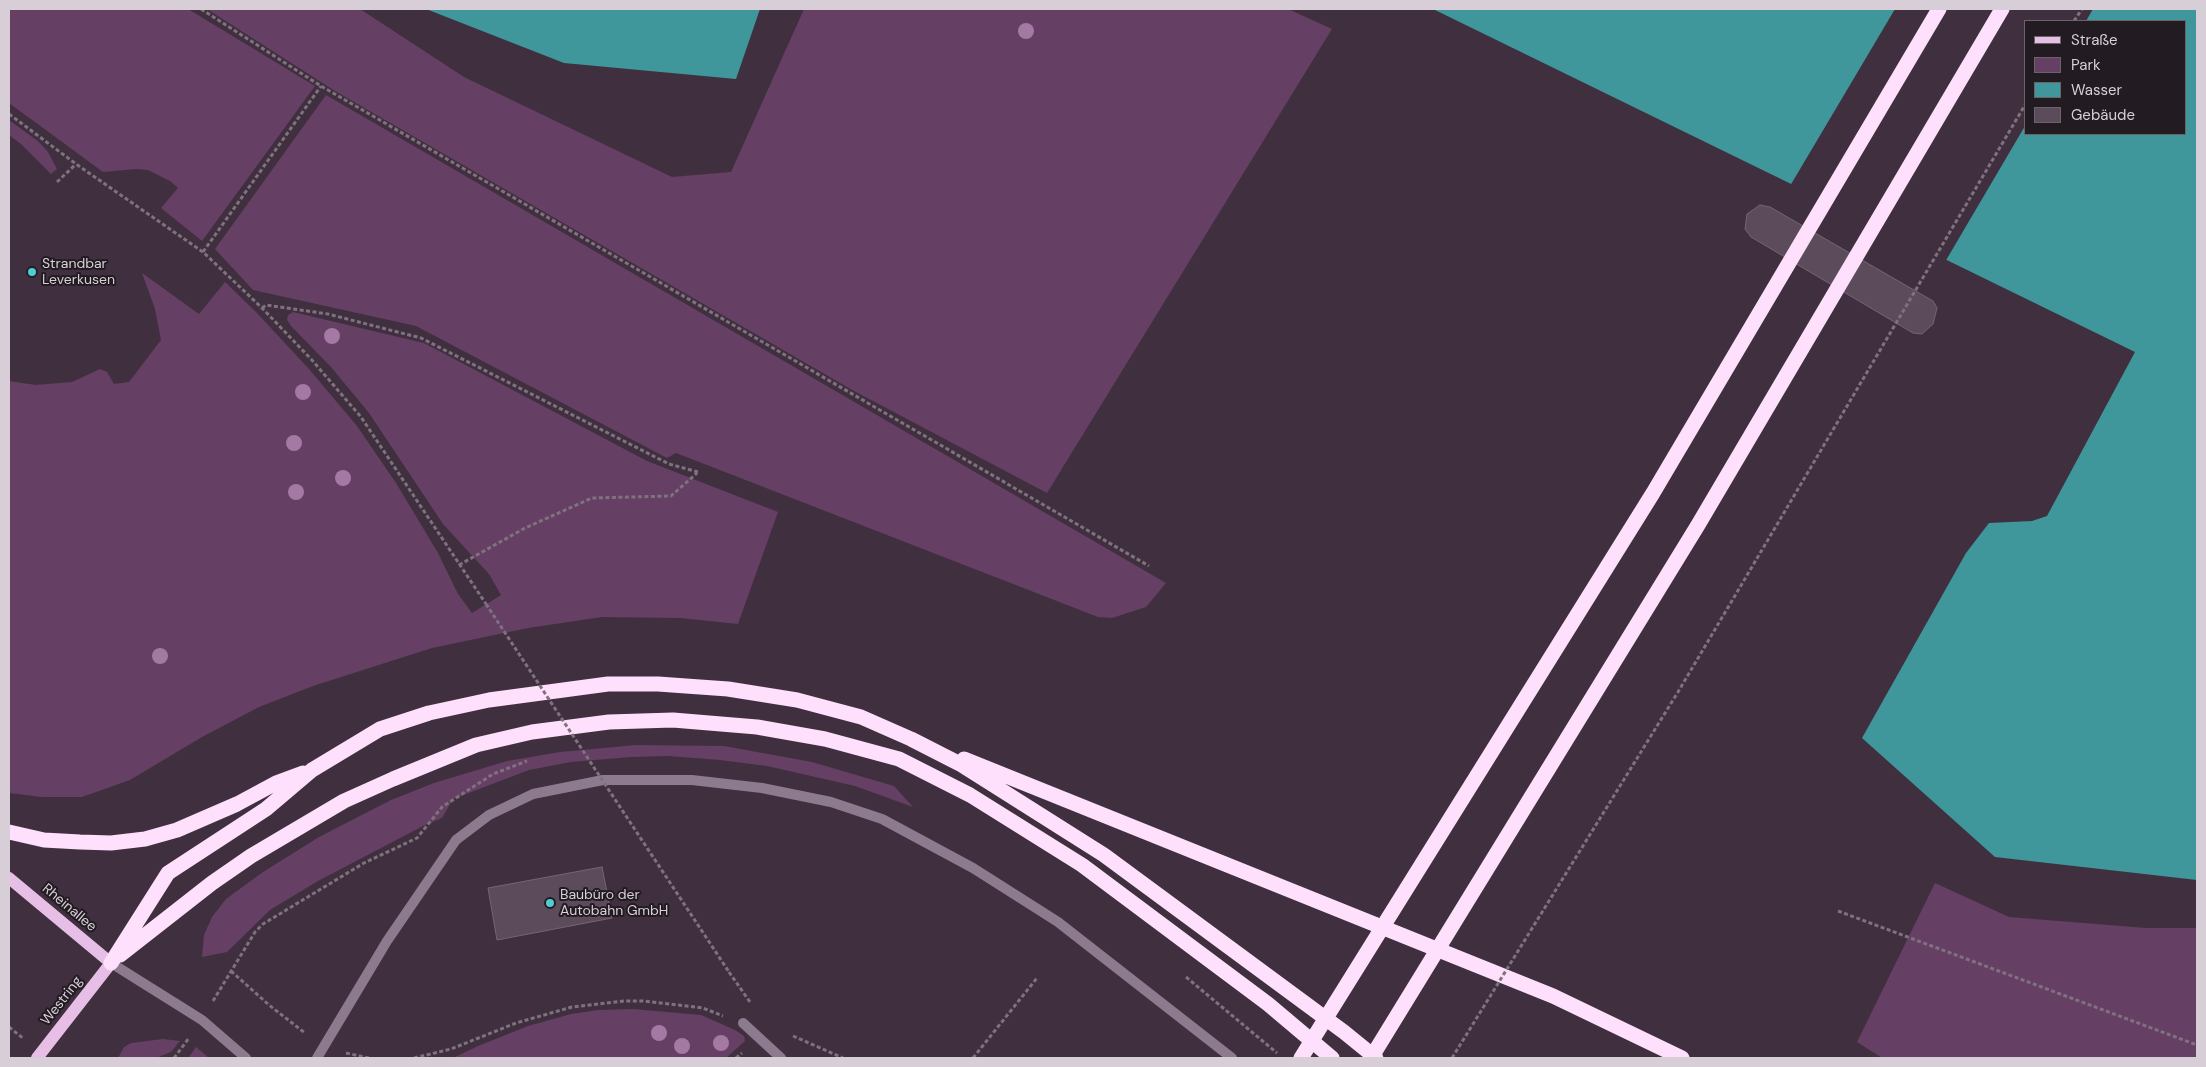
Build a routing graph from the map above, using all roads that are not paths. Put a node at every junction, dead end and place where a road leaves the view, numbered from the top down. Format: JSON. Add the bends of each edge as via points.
{"nodes":[{"id":1,"x":1939,"y":9,"type":"edge"},
{"id":2,"x":2002,"y":9,"type":"edge"},
{"id":3,"x":911,"y":739,"type":"junction"},
{"id":4,"x":312,"y":770,"type":"junction"},
{"id":5,"x":9,"y":832,"type":"edge"},
{"id":6,"x":9,"y":878,"type":"edge"},
{"id":7,"x":111,"y":962,"type":"junction"},
{"id":8,"x":743,"y":1023,"type":"road end"},
{"id":9,"x":37,"y":1058,"type":"edge"},
{"id":10,"x":246,"y":1058,"type":"edge"},
{"id":11,"x":317,"y":1058,"type":"edge"},
{"id":12,"x":781,"y":1058,"type":"edge"},
{"id":13,"x":1232,"y":1058,"type":"edge"},
{"id":14,"x":1301,"y":1058,"type":"edge"},
{"id":15,"x":1332,"y":1058,"type":"edge"},
{"id":16,"x":1371,"y":1058,"type":"edge"},
{"id":17,"x":1376,"y":1058,"type":"edge"},
{"id":18,"x":1682,"y":1058,"type":"edge"}],
"edges":[{"from":1,"to":14,"type":"highway","bridge":true,"via":[[1653,493]]},
{"from":2,"to":16,"type":"highway","bridge":true,"via":[[1698,525]]},
{"from":3,"to":4,"type":"highway","via":[[861,717],[797,700],[728,689],[608,684],[488,700],[403,721],[380,729]]},
{"from":3,"to":17,"type":"highway","via":[[960,764],[1104,855]]},
{"from":3,"to":18,"type":"highway","via":[[1036,786],[1553,996]]},
{"from":4,"to":5,"type":"highway","via":[[276,782],[237,804],[177,830],[145,839],[80,842],[44,840]]},
{"from":4,"to":7,"type":"highway","via":[[266,809],[168,873]]},
{"from":6,"to":7,"type":"main road","name":"Rheinallee"},
{"from":7,"to":9,"type":"main road","name":"Westring"},
{"from":7,"to":10,"type":"lane","via":[[202,1020]]},
{"from":7,"to":15,"type":"highway","via":[[251,856],[312,819],[393,778],[476,745],[532,732],[609,722],[673,720],[757,727],[825,739],[899,759],[970,795],[1082,864],[1268,1004]]},
{"from":8,"to":12,"type":"lane"},
{"from":11,"to":13,"type":"lane","via":[[387,941],[456,840],[489,815],[533,794],[603,780],[692,780],[762,788],[831,802],[882,819],[917,836],[1058,922]]}]}
